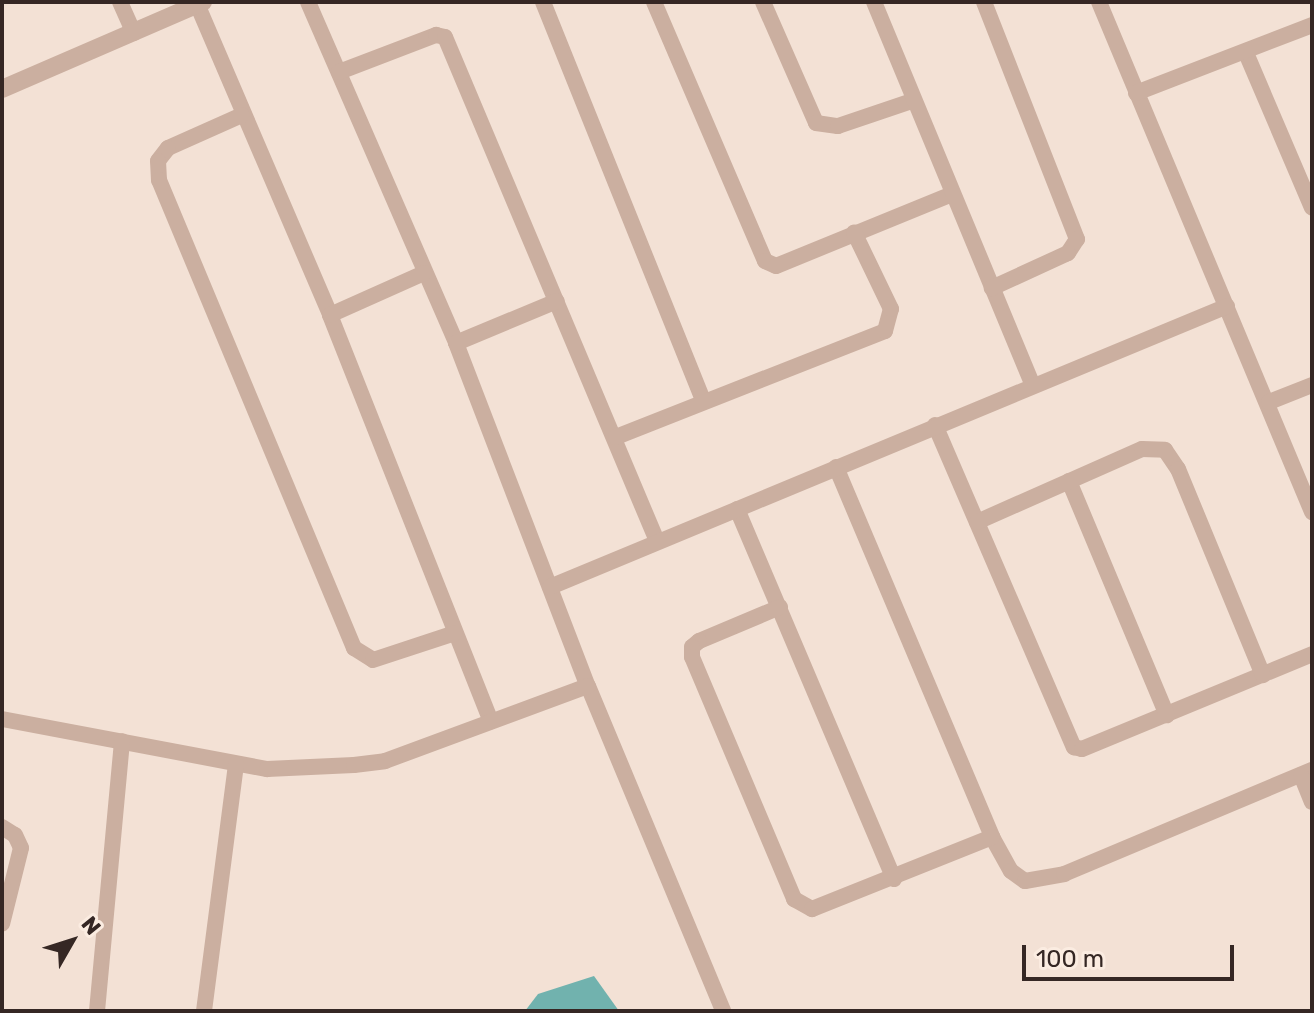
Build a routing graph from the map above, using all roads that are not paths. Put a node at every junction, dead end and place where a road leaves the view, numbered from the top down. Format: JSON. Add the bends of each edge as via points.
{"nodes":[{"id":1,"x":120,"y":2,"type":"edge"},
{"id":2,"x":308,"y":2,"type":"edge"},
{"id":3,"x":543,"y":2,"type":"edge"},
{"id":4,"x":654,"y":2,"type":"edge"},
{"id":5,"x":763,"y":2,"type":"edge"},
{"id":6,"x":874,"y":2,"type":"edge"},
{"id":7,"x":984,"y":2,"type":"edge"},
{"id":8,"x":1099,"y":2,"type":"edge"},
{"id":9,"x":200,"y":3,"type":"edge"},
{"id":10,"x":1312,"y":25,"type":"edge"},
{"id":11,"x":134,"y":33,"type":"junction"},
{"id":12,"x":1246,"y":53,"type":"junction"},
{"id":13,"x":339,"y":72,"type":"junction"},
{"id":14,"x":2,"y":89,"type":"edge"},
{"id":15,"x":1136,"y":93,"type":"junction"},
{"id":16,"x":912,"y":101,"type":"junction"},
{"id":17,"x":242,"y":115,"type":"junction"},
{"id":18,"x":950,"y":195,"type":"junction"},
{"id":19,"x":1312,"y":208,"type":"edge"},
{"id":20,"x":854,"y":232,"type":"junction"},
{"id":21,"x":424,"y":273,"type":"junction"},
{"id":22,"x":992,"y":288,"type":"junction"},
{"id":23,"x":557,"y":301,"type":"junction"},
{"id":24,"x":1227,"y":306,"type":"junction"},
{"id":25,"x":330,"y":315,"type":"junction"},
{"id":26,"x":456,"y":343,"type":"junction"},
{"id":27,"x":1032,"y":384,"type":"junction"},
{"id":28,"x":1312,"y":385,"type":"edge"},
{"id":29,"x":703,"y":401,"type":"junction"},
{"id":30,"x":1269,"y":402,"type":"junction"},
{"id":31,"x":935,"y":425,"type":"junction"},
{"id":32,"x":616,"y":437,"type":"junction"},
{"id":33,"x":836,"y":467,"type":"junction"},
{"id":34,"x":1069,"y":481,"type":"junction"},
{"id":35,"x":1311,"y":506,"type":"edge"},
{"id":36,"x":737,"y":509,"type":"junction"},
{"id":37,"x":977,"y":522,"type":"junction"},
{"id":38,"x":657,"y":541,"type":"junction"},
{"id":39,"x":550,"y":587,"type":"junction"},
{"id":40,"x":780,"y":607,"type":"junction"},
{"id":41,"x":455,"y":633,"type":"junction"},
{"id":42,"x":1312,"y":654,"type":"edge"},
{"id":43,"x":1263,"y":675,"type":"junction"},
{"id":44,"x":588,"y":686,"type":"junction"},
{"id":45,"x":1167,"y":715,"type":"junction"},
{"id":46,"x":2,"y":719,"type":"edge"},
{"id":47,"x":491,"y":721,"type":"junction"},
{"id":48,"x":122,"y":741,"type":"junction"},
{"id":49,"x":236,"y":764,"type":"junction"},
{"id":50,"x":1307,"y":772,"type":"edge"},
{"id":51,"x":1312,"y":802,"type":"edge"},
{"id":52,"x":2,"y":827,"type":"edge"},
{"id":53,"x":992,"y":837,"type":"junction"},
{"id":54,"x":894,"y":879,"type":"junction"},
{"id":55,"x":2,"y":924,"type":"edge"},
{"id":56,"x":97,"y":1011,"type":"edge"},
{"id":57,"x":204,"y":1011,"type":"edge"},
{"id":58,"x":723,"y":1011,"type":"edge"}],
"edges":[{"from":1,"to":11,"type":"street"},
{"from":2,"to":13,"type":"street"},
{"from":3,"to":29,"type":"street"},
{"from":4,"to":20,"type":"street","via":[[765,261],[776,266]]},
{"from":5,"to":16,"type":"street","via":[[816,123],[838,126]]},
{"from":6,"to":16,"type":"street"},
{"from":7,"to":22,"type":"street","via":[[1077,239],[1068,253]]},
{"from":8,"to":15,"type":"street"},
{"from":9,"to":11,"type":"street"},
{"from":9,"to":17,"type":"street"},
{"from":10,"to":12,"type":"street"},
{"from":11,"to":14,"type":"street"},
{"from":12,"to":15,"type":"street"},
{"from":12,"to":19,"type":"street"},
{"from":13,"to":21,"type":"street"},
{"from":13,"to":23,"type":"street","via":[[436,35],[445,37]]},
{"from":15,"to":24,"type":"street"},
{"from":16,"to":18,"type":"street"},
{"from":17,"to":25,"type":"street"},
{"from":17,"to":41,"type":"street","via":[[168,148],[158,161],[159,180],[354,648],[373,660]]},
{"from":18,"to":20,"type":"street"},
{"from":18,"to":22,"type":"street"},
{"from":20,"to":29,"type":"street","via":[[891,309],[885,331]]},
{"from":21,"to":25,"type":"street"},
{"from":21,"to":26,"type":"street"},
{"from":22,"to":27,"type":"street"},
{"from":23,"to":26,"type":"street"},
{"from":23,"to":32,"type":"street"},
{"from":24,"to":27,"type":"street"},
{"from":24,"to":30,"type":"street"},
{"from":25,"to":41,"type":"street"},
{"from":26,"to":39,"type":"street"},
{"from":27,"to":31,"type":"street"},
{"from":28,"to":30,"type":"street"},
{"from":29,"to":32,"type":"street"},
{"from":30,"to":35,"type":"street"},
{"from":31,"to":33,"type":"street"},
{"from":31,"to":37,"type":"street"},
{"from":32,"to":38,"type":"street"},
{"from":33,"to":36,"type":"street"},
{"from":33,"to":53,"type":"street"},
{"from":34,"to":37,"type":"street"},
{"from":34,"to":43,"type":"street","via":[[1142,449],[1165,450],[1178,469]]},
{"from":34,"to":45,"type":"street"},
{"from":36,"to":38,"type":"street"},
{"from":36,"to":40,"type":"street"},
{"from":37,"to":45,"type":"street","via":[[1068,741],[1082,749]]},
{"from":38,"to":39,"type":"street"},
{"from":39,"to":44,"type":"street"},
{"from":40,"to":54,"type":"street"},
{"from":40,"to":54,"type":"street","via":[[692,647],[794,899],[812,909]]},
{"from":41,"to":47,"type":"street"},
{"from":42,"to":43,"type":"street"},
{"from":43,"to":45,"type":"street"},
{"from":44,"to":47,"type":"street"},
{"from":44,"to":58,"type":"street"},
{"from":46,"to":48,"type":"street"},
{"from":47,"to":49,"type":"street","via":[[385,761],[267,769]]},
{"from":48,"to":49,"type":"street"},
{"from":48,"to":56,"type":"street"},
{"from":49,"to":57,"type":"street"},
{"from":50,"to":51,"type":"street"},
{"from":50,"to":53,"type":"street","via":[[1041,880],[1025,881],[1011,871]]},
{"from":52,"to":55,"type":"street","via":[[15,835],[21,848]]},
{"from":53,"to":54,"type":"street"}]}
